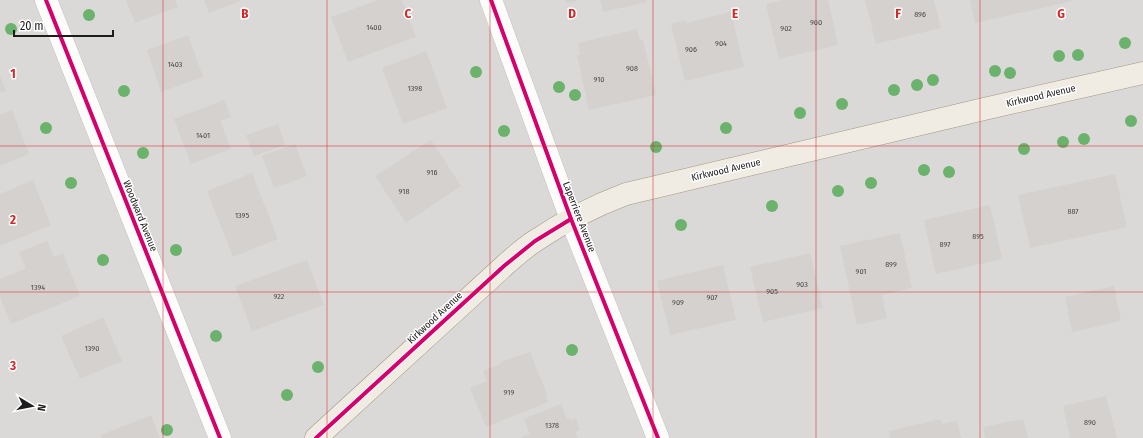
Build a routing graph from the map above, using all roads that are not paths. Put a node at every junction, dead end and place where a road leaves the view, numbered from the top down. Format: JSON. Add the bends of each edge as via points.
{"nodes":[{"id":1,"x":46,"y":0,"type":"edge"},
{"id":2,"x":491,"y":0,"type":"edge"},
{"id":3,"x":1143,"y":73,"type":"edge"},
{"id":4,"x":571,"y":219,"type":"junction"},
{"id":5,"x":220,"y":438,"type":"edge"},
{"id":6,"x":316,"y":438,"type":"edge"},
{"id":7,"x":658,"y":438,"type":"edge"}],
"edges":[{"from":1,"to":5,"type":"street","name":"Woodward Avenue"},
{"from":2,"to":4,"type":"street","name":"Laperriere Avenue"},
{"from":3,"to":4,"type":"main road","name":"Kirkwood Avenue","via":[[626,194]]},
{"from":4,"to":6,"type":"main road","name":"Kirkwood Avenue","via":[[535,241],[504,266]]},
{"from":4,"to":7,"type":"street","name":"Laperriere Avenue"}]}
